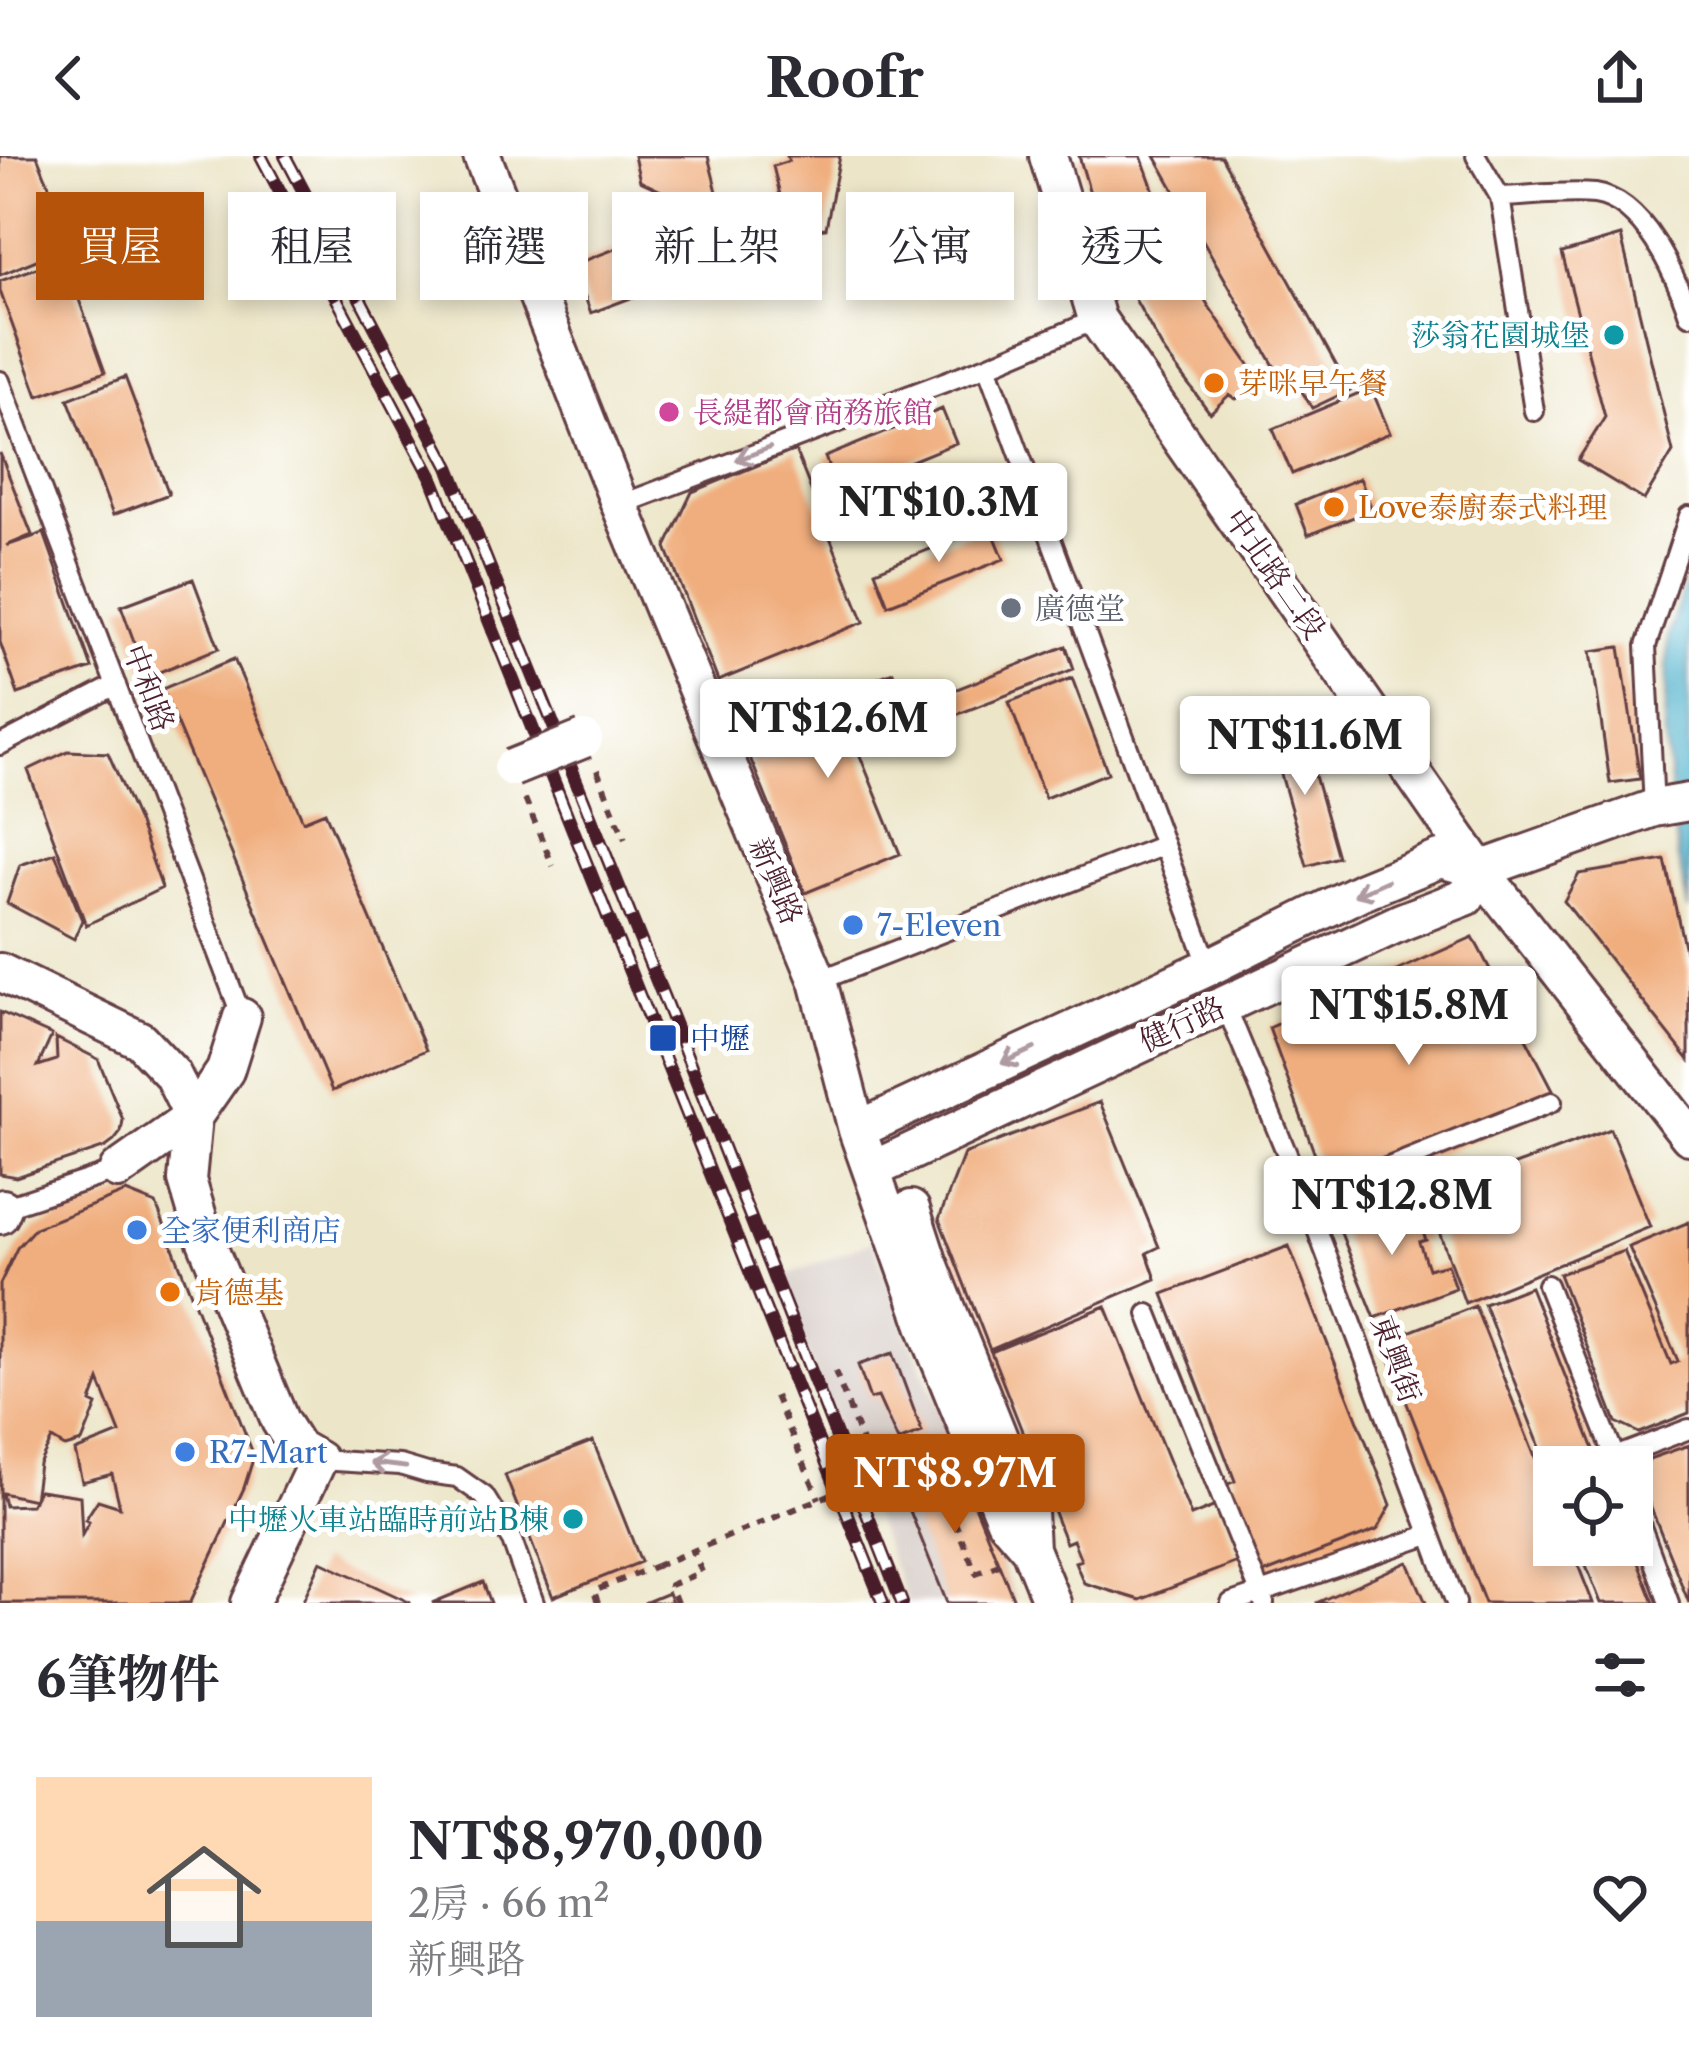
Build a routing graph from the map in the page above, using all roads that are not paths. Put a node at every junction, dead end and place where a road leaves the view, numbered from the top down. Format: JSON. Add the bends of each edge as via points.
{"nodes":[{"id":1,"x":482,"y":156,"type":"edge"},
{"id":2,"x":1048,"y":156,"type":"edge"},
{"id":3,"x":1477,"y":156,"type":"edge"},
{"id":4,"x":1500,"y":197,"type":"junction"},
{"id":5,"x":1689,"y":316,"type":"edge"},
{"id":6,"x":1097,"y":319,"type":"junction"},
{"id":7,"x":988,"y":366,"type":"junction"},
{"id":8,"x":0,"y":381,"type":"edge"},
{"id":9,"x":1534,"y":411,"type":"dead end"},
{"id":10,"x":620,"y":505,"type":"junction"},
{"id":11,"x":1689,"y":517,"type":"edge"},
{"id":12,"x":116,"y":685,"type":"junction"},
{"id":13,"x":584,"y":739,"type":"road end"},
{"id":14,"x":0,"y":745,"type":"edge"},
{"id":15,"x":512,"y":768,"type":"road end"},
{"id":16,"x":1670,"y":806,"type":"edge"},
{"id":17,"x":1164,"y":845,"type":"junction"},
{"id":18,"x":1480,"y":870,"type":"junction"},
{"id":19,"x":1209,"y":968,"type":"junction"},
{"id":20,"x":0,"y":972,"type":"edge"},
{"id":21,"x":818,"y":981,"type":"junction"},
{"id":22,"x":1225,"y":1004,"type":"junction"},
{"id":23,"x":242,"y":1017,"type":"joint"},
{"id":24,"x":1552,"y":1102,"type":"dead end"},
{"id":25,"x":193,"y":1117,"type":"junction"},
{"id":26,"x":857,"y":1130,"type":"junction"},
{"id":27,"x":1689,"y":1136,"type":"edge"},
{"id":28,"x":883,"y":1165,"type":"junction"},
{"id":29,"x":118,"y":1170,"type":"joint"},
{"id":30,"x":1306,"y":1200,"type":"junction"},
{"id":31,"x":1,"y":1210,"type":"edge"},
{"id":32,"x":1546,"y":1286,"type":"dead end"},
{"id":33,"x":1148,"y":1314,"type":"dead end"},
{"id":34,"x":1689,"y":1429,"type":"edge"},
{"id":35,"x":1611,"y":1446,"type":"edge"},
{"id":36,"x":1652,"y":1446,"type":"edge"},
{"id":37,"x":318,"y":1460,"type":"junction"},
{"id":38,"x":1429,"y":1534,"type":"junction"},
{"id":39,"x":1015,"y":1557,"type":"junction"},
{"id":40,"x":1653,"y":1559,"type":"edge"},
{"id":41,"x":1262,"y":1598,"type":"edge"},
{"id":42,"x":250,"y":1603,"type":"edge"},
{"id":43,"x":534,"y":1603,"type":"edge"},
{"id":44,"x":1052,"y":1603,"type":"edge"},
{"id":45,"x":1231,"y":1603,"type":"edge"},
{"id":46,"x":1456,"y":1603,"type":"edge"},
{"id":47,"x":1669,"y":1603,"type":"edge"}],
"edges":[{"from":1,"to":10,"type":"street","name":"新興路"},
{"from":2,"to":6,"type":"street","name":"中北路二段"},
{"from":3,"to":4,"type":"lane"},
{"from":4,"to":5,"type":"lane","via":[[1598,194],[1634,212],[1677,280]]},
{"from":4,"to":9,"type":"lane"},
{"from":6,"to":7,"type":"lane"},
{"from":6,"to":18,"type":"street","name":"中北路二段"},
{"from":7,"to":10,"type":"lane","one_way":true},
{"from":7,"to":17,"type":"lane"},
{"from":8,"to":12,"type":"lane","name":"中和路"},
{"from":10,"to":21,"type":"street","name":"新興路"},
{"from":11,"to":16,"type":"lane","via":[[1646,646]]},
{"from":12,"to":14,"type":"lane"},
{"from":12,"to":23,"type":"lane","name":"中和路"},
{"from":13,"to":15,"type":"street","bridge":true},
{"from":16,"to":18,"type":"street","name":"健行路"},
{"from":17,"to":19,"type":"lane"},
{"from":17,"to":21,"type":"lane"},
{"from":18,"to":19,"type":"street","name":"健行路","one_way":true,"via":[[1440,859]]},
{"from":18,"to":22,"type":"street","name":"健行路","via":[[1466,897]]},
{"from":18,"to":27,"type":"street","name":"中北路二段"},
{"from":19,"to":26,"type":"street","name":"健行路","one_way":true},
{"from":20,"to":25,"type":"street","via":[[140,1040],[172,1074]]},
{"from":21,"to":26,"type":"street","name":"新興路"},
{"from":22,"to":28,"type":"street","name":"健行路"},
{"from":22,"to":30,"type":"lane","name":"東興街"},
{"from":23,"to":25,"type":"street","via":[[225,1071]]},
{"from":24,"to":30,"type":"lane"},
{"from":25,"to":29,"type":"street"},
{"from":25,"to":37,"type":"street","via":[[187,1180],[203,1234],[280,1421],[297,1448]]},
{"from":26,"to":28,"type":"street","name":"新興路"},
{"from":28,"to":39,"type":"street","via":[[918,1305]]},
{"from":28,"to":39,"type":"street","via":[[1028,1510]]},
{"from":29,"to":31,"type":"lane"},
{"from":30,"to":38,"type":"lane","name":"東興街"},
{"from":32,"to":35,"type":"lane"},
{"from":33,"to":41,"type":"lane"},
{"from":34,"to":36,"type":"lane"},
{"from":37,"to":42,"type":"street"},
{"from":43,"to":37,"type":"lane","one_way":true,"via":[[512,1541],[484,1496],[457,1477]]},
{"from":38,"to":41,"type":"lane"},
{"from":38,"to":46,"type":"lane","name":"東興街"},
{"from":39,"to":44,"type":"street"},
{"from":40,"to":47,"type":"lane"},
{"from":41,"to":45,"type":"lane"}]}
